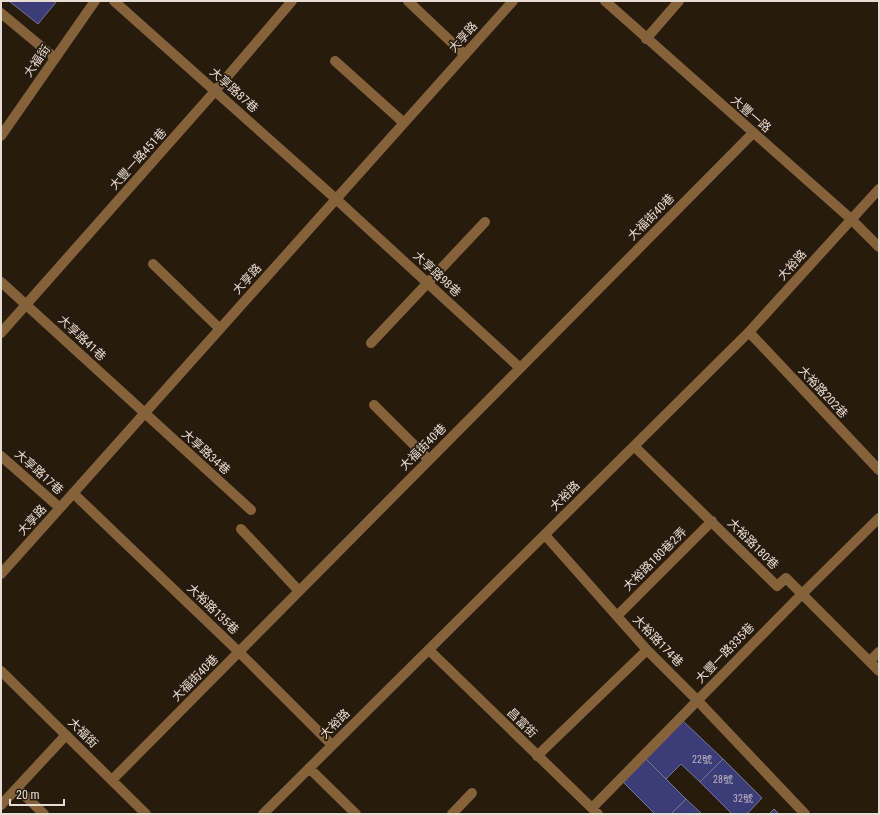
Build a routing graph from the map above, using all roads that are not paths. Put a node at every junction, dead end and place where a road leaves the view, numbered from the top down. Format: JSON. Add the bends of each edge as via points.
{"nodes":[{"id":1,"x":95,"y":1,"type":"edge"},
{"id":2,"x":114,"y":1,"type":"edge"},
{"id":3,"x":292,"y":1,"type":"edge"},
{"id":4,"x":408,"y":1,"type":"edge"},
{"id":5,"x":513,"y":1,"type":"edge"},
{"id":6,"x":605,"y":1,"type":"edge"},
{"id":7,"x":679,"y":1,"type":"edge"},
{"id":8,"x":1,"y":12,"type":"edge"},
{"id":9,"x":646,"y":39,"type":"junction"},
{"id":10,"x":464,"y":56,"type":"junction"},
{"id":11,"x":55,"y":58,"type":"junction"},
{"id":12,"x":335,"y":61,"type":"dead end"},
{"id":13,"x":215,"y":91,"type":"junction"},
{"id":14,"x":404,"y":124,"type":"junction"},
{"id":15,"x":753,"y":133,"type":"junction"},
{"id":16,"x":1,"y":136,"type":"edge"},
{"id":17,"x":879,"y":188,"type":"edge"},
{"id":18,"x":336,"y":199,"type":"junction"},
{"id":19,"x":851,"y":219,"type":"junction"},
{"id":20,"x":485,"y":222,"type":"dead end"},
{"id":21,"x":879,"y":247,"type":"edge"},
{"id":22,"x":153,"y":264,"type":"dead end"},
{"id":23,"x":1,"y":282,"type":"edge"},
{"id":24,"x":428,"y":283,"type":"junction"},
{"id":25,"x":26,"y":304,"type":"junction"},
{"id":26,"x":220,"y":329,"type":"junction"},
{"id":27,"x":749,"y":332,"type":"junction"},
{"id":28,"x":1,"y":333,"type":"edge"},
{"id":29,"x":371,"y":343,"type":"dead end"},
{"id":30,"x":520,"y":368,"type":"junction"},
{"id":31,"x":374,"y":405,"type":"dead end"},
{"id":32,"x":144,"y":414,"type":"junction"},
{"id":33,"x":634,"y":446,"type":"junction"},
{"id":34,"x":1,"y":456,"type":"edge"},
{"id":35,"x":429,"y":460,"type":"junction"},
{"id":36,"x":879,"y":470,"type":"edge"},
{"id":37,"x":73,"y":494,"type":"junction"},
{"id":38,"x":60,"y":508,"type":"junction"},
{"id":39,"x":251,"y":510,"type":"dead end"},
{"id":40,"x":879,"y":518,"type":"edge"},
{"id":41,"x":712,"y":521,"type":"junction"},
{"id":42,"x":241,"y":529,"type":"dead end"},
{"id":43,"x":545,"y":535,"type":"junction"},
{"id":44,"x":1,"y":574,"type":"edge"},
{"id":45,"x":299,"y":591,"type":"junction"},
{"id":46,"x":802,"y":594,"type":"junction"},
{"id":47,"x":617,"y":616,"type":"junction"},
{"id":48,"x":428,"y":650,"type":"junction"},
{"id":49,"x":647,"y":650,"type":"junction"},
{"id":50,"x":239,"y":652,"type":"junction"},
{"id":51,"x":879,"y":652,"type":"edge"},
{"id":52,"x":870,"y":661,"type":"junction"},
{"id":53,"x":1,"y":671,"type":"edge"},
{"id":54,"x":879,"y":671,"type":"edge"},
{"id":55,"x":698,"y":700,"type":"junction"},
{"id":56,"x":66,"y":735,"type":"junction"},
{"id":57,"x":332,"y":745,"type":"junction"},
{"id":58,"x":537,"y":756,"type":"junction"},
{"id":59,"x":309,"y":768,"type":"junction"},
{"id":60,"x":112,"y":780,"type":"junction"},
{"id":61,"x":17,"y":788,"type":"junction"},
{"id":62,"x":472,"y":793,"type":"dead end"},
{"id":63,"x":1,"y":805,"type":"edge"},
{"id":64,"x":595,"y":811,"type":"edge"},
{"id":65,"x":44,"y":814,"type":"edge"},
{"id":66,"x":146,"y":814,"type":"edge"},
{"id":67,"x":263,"y":814,"type":"edge"},
{"id":68,"x":356,"y":814,"type":"edge"},
{"id":69,"x":452,"y":814,"type":"edge"},
{"id":70,"x":805,"y":814,"type":"edge"}],
"edges":[{"from":1,"to":11,"type":"street","name":"大福街"},
{"from":2,"to":13,"type":"street","name":"大享路87巷"},
{"from":3,"to":13,"type":"street","name":"大豐一路451巷"},
{"from":4,"to":10,"type":"street"},
{"from":5,"to":10,"type":"street","name":"大享路"},
{"from":6,"to":9,"type":"street","name":"大豐一路"},
{"from":7,"to":9,"type":"street"},
{"from":8,"to":11,"type":"street"},
{"from":9,"to":15,"type":"street","name":"大豐一路"},
{"from":10,"to":14,"type":"street","name":"大享路"},
{"from":11,"to":16,"type":"street","name":"大福街"},
{"from":12,"to":14,"type":"street"},
{"from":13,"to":18,"type":"street","name":"大享路87巷"},
{"from":13,"to":25,"type":"street","name":"大豐一路451巷"},
{"from":14,"to":18,"type":"street","name":"大享路"},
{"from":15,"to":19,"type":"street","name":"大豐一路"},
{"from":15,"to":30,"type":"street","name":"大福街40巷"},
{"from":17,"to":19,"type":"street","name":"大裕路"},
{"from":18,"to":24,"type":"street","name":"大享路98巷"},
{"from":18,"to":26,"type":"street","name":"大享路"},
{"from":19,"to":21,"type":"street","name":"大豐一路"},
{"from":19,"to":27,"type":"street","name":"大裕路"},
{"from":20,"to":24,"type":"street"},
{"from":22,"to":26,"type":"street"},
{"from":23,"to":25,"type":"street","name":"大享路41巷"},
{"from":24,"to":29,"type":"street"},
{"from":24,"to":30,"type":"street","name":"大享路98巷"},
{"from":25,"to":28,"type":"street","name":"大豐一路451巷"},
{"from":25,"to":32,"type":"street","name":"大享路41巷"},
{"from":26,"to":32,"type":"street","name":"大享路"},
{"from":27,"to":33,"type":"street","name":"大裕路"},
{"from":27,"to":36,"type":"street","name":"大裕路202巷"},
{"from":30,"to":35,"type":"street","name":"大福街40巷"},
{"from":31,"to":35,"type":"street"},
{"from":32,"to":37,"type":"street","name":"大享路"},
{"from":32,"to":39,"type":"street","name":"大享路34巷"},
{"from":33,"to":41,"type":"street","name":"大裕路180巷"},
{"from":33,"to":43,"type":"street","name":"大裕路"},
{"from":34,"to":38,"type":"street","name":"大享路17巷"},
{"from":35,"to":45,"type":"street","name":"大福街40巷"},
{"from":37,"to":38,"type":"street","name":"大享路"},
{"from":37,"to":50,"type":"street","name":"大裕路135巷"},
{"from":38,"to":44,"type":"street","name":"大享路"},
{"from":40,"to":46,"type":"street","name":"大豐一路335巷"},
{"from":41,"to":46,"type":"street","name":"大裕路180巷","via":[[777,586],[786,578]]},
{"from":41,"to":47,"type":"street","name":"大裕路180巷2弄"},
{"from":42,"to":45,"type":"street"},
{"from":43,"to":47,"type":"street","name":"大裕路174巷"},
{"from":43,"to":48,"type":"street","name":"大裕路"},
{"from":45,"to":50,"type":"street","name":"大福街40巷"},
{"from":46,"to":52,"type":"street","name":"大裕路180巷"},
{"from":46,"to":55,"type":"street","name":"大豐一路335巷"},
{"from":47,"to":49,"type":"street","name":"大裕路174巷"},
{"from":48,"to":57,"type":"street","name":"大裕路"},
{"from":48,"to":58,"type":"street","name":"昌富街"},
{"from":49,"to":55,"type":"street","name":"大裕路174巷"},
{"from":49,"to":58,"type":"street"},
{"from":50,"to":57,"type":"street","name":"大裕路135巷"},
{"from":50,"to":60,"type":"street","name":"大福街40巷"},
{"from":51,"to":52,"type":"street"},
{"from":52,"to":54,"type":"street","name":"大裕路180巷"},
{"from":53,"to":56,"type":"street","name":"大福街"},
{"from":55,"to":64,"type":"street","name":"大豐一路335巷"},
{"from":55,"to":70,"type":"street","name":"大裕路174巷"},
{"from":56,"to":60,"type":"street","name":"大福街"},
{"from":56,"to":61,"type":"street"},
{"from":57,"to":59,"type":"street","name":"大裕路"},
{"from":58,"to":64,"type":"street","name":"昌富街"},
{"from":59,"to":67,"type":"street","name":"大裕路"},
{"from":59,"to":68,"type":"street"},
{"from":60,"to":66,"type":"street","name":"大福街"},
{"from":61,"to":63,"type":"street"},
{"from":61,"to":65,"type":"street"},
{"from":62,"to":69,"type":"street"}]}
